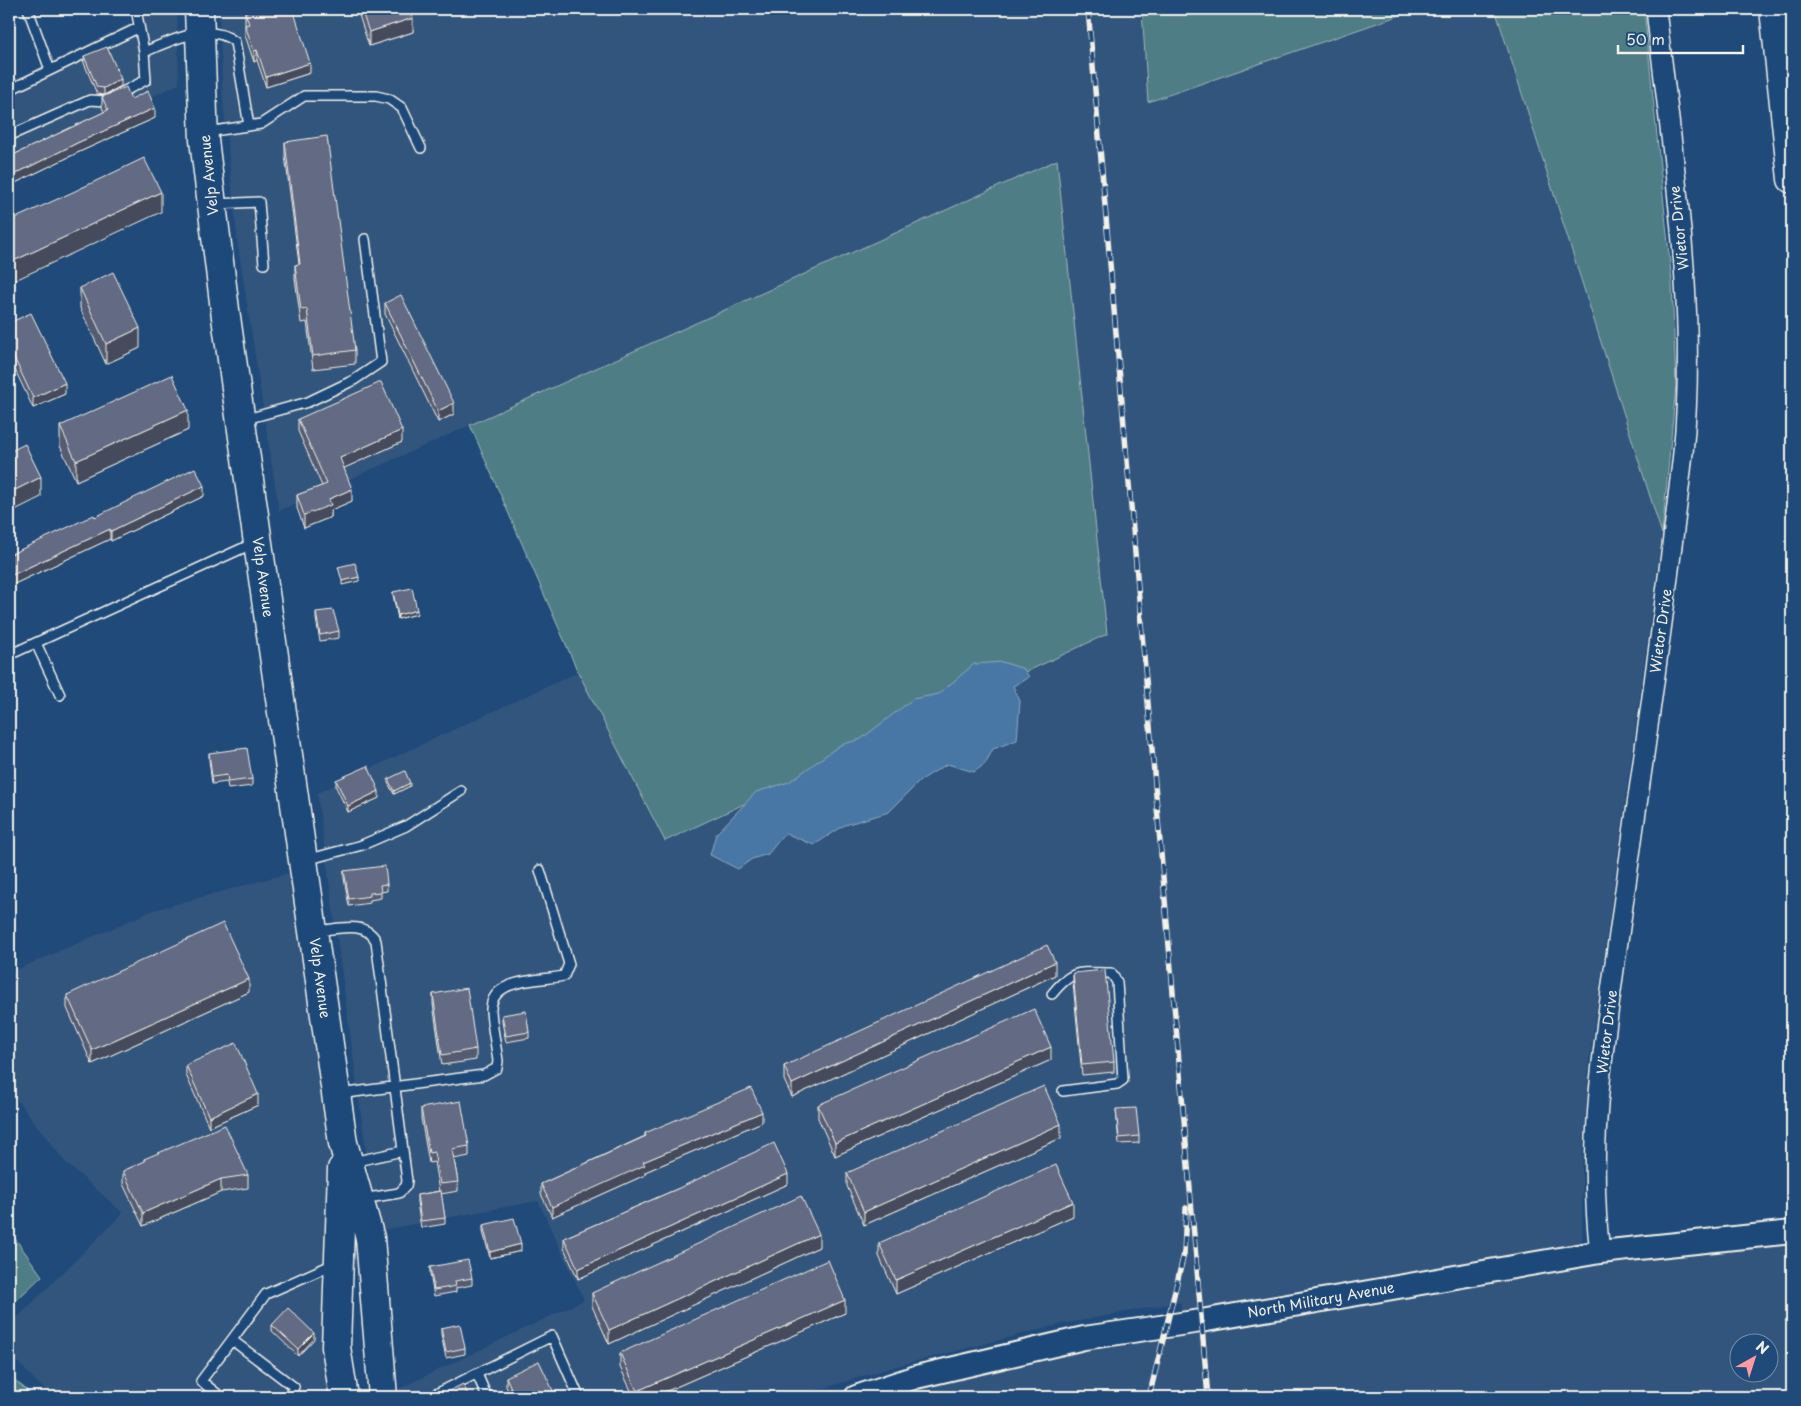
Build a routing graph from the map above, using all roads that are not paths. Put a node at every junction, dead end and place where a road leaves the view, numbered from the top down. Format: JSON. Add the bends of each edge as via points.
{"nodes":[{"id":1,"x":28,"y":9,"type":"edge"},
{"id":2,"x":136,"y":9,"type":"edge"},
{"id":3,"x":1656,"y":9,"type":"edge"},
{"id":4,"x":1774,"y":9,"type":"edge"},
{"id":5,"x":200,"y":21,"type":"edge"},
{"id":6,"x":138,"y":28,"type":"junction"},
{"id":7,"x":144,"y":52,"type":"junction"},
{"id":8,"x":50,"y":70,"type":"junction"},
{"id":9,"x":9,"y":90,"type":"edge"},
{"id":10,"x":249,"y":126,"type":"junction"},
{"id":11,"x":204,"y":132,"type":"junction"},
{"id":12,"x":9,"y":136,"type":"edge"},
{"id":13,"x":421,"y":148,"type":"dead end"},
{"id":14,"x":1792,"y":179,"type":"edge"},
{"id":15,"x":212,"y":204,"type":"junction"},
{"id":16,"x":365,"y":239,"type":"dead end"},
{"id":17,"x":264,"y":264,"type":"dead end"},
{"id":18,"x":241,"y":420,"type":"junction"},
{"id":19,"x":258,"y":541,"type":"junction"},
{"id":20,"x":36,"y":642,"type":"junction"},
{"id":21,"x":9,"y":655,"type":"edge"},
{"id":22,"x":60,"y":695,"type":"dead end"},
{"id":23,"x":461,"y":791,"type":"dead end"},
{"id":24,"x":303,"y":861,"type":"junction"},
{"id":25,"x":540,"y":870,"type":"dead end"},
{"id":26,"x":313,"y":931,"type":"junction"},
{"id":27,"x":1052,"y":994,"type":"dead end"},
{"id":28,"x":395,"y":1086,"type":"junction"},
{"id":29,"x":1063,"y":1091,"type":"dead end"},
{"id":30,"x":336,"y":1094,"type":"junction"},
{"id":31,"x":403,"y":1152,"type":"junction"},
{"id":32,"x":346,"y":1153,"type":"junction"},
{"id":33,"x":359,"y":1199,"type":"junction"},
{"id":34,"x":1792,"y":1232,"type":"edge"},
{"id":35,"x":1600,"y":1252,"type":"junction"},
{"id":36,"x":339,"y":1262,"type":"junction"},
{"id":37,"x":232,"y":1340,"type":"junction"},
{"id":38,"x":477,"y":1374,"type":"junction"},
{"id":39,"x":483,"y":1396,"type":"edge"},
{"id":40,"x":221,"y":1397,"type":"edge"},
{"id":41,"x":288,"y":1397,"type":"edge"},
{"id":42,"x":344,"y":1397,"type":"edge"},
{"id":43,"x":383,"y":1397,"type":"edge"},
{"id":44,"x":436,"y":1397,"type":"edge"},
{"id":45,"x":579,"y":1397,"type":"edge"},
{"id":46,"x":856,"y":1397,"type":"edge"}],
"edges":[{"from":1,"to":8,"type":"lane"},
{"from":2,"to":6,"type":"lane"},
{"from":3,"to":35,"type":"street","name":"Wietor Drive","via":[[1683,267],[1688,344],[1687,401],[1665,598],[1604,1055],[1595,1190]]},
{"from":4,"to":14,"type":"main road"},
{"from":5,"to":7,"type":"lane"},
{"from":5,"to":10,"type":"lane","via":[[235,42]]},
{"from":5,"to":11,"type":"main road","name":"Velp Avenue"},
{"from":6,"to":7,"type":"lane"},
{"from":6,"to":8,"type":"lane"},
{"from":7,"to":12,"type":"lane","via":[[146,80],[105,101],[90,100]]},
{"from":8,"to":9,"type":"lane"},
{"from":10,"to":11,"type":"lane"},
{"from":10,"to":13,"type":"lane","via":[[261,124],[304,96],[376,96],[389,99],[402,108]]},
{"from":11,"to":15,"type":"main road","name":"Velp Avenue"},
{"from":15,"to":17,"type":"lane","via":[[259,202]]},
{"from":15,"to":18,"type":"main road","name":"Velp Avenue"},
{"from":16,"to":18,"type":"lane","via":[[381,362],[354,380],[308,402]]},
{"from":18,"to":19,"type":"main road","name":"Velp Avenue"},
{"from":19,"to":20,"type":"lane"},
{"from":19,"to":24,"type":"main road","name":"Velp Avenue"},
{"from":20,"to":21,"type":"lane"},
{"from":20,"to":22,"type":"lane"},
{"from":23,"to":24,"type":"lane","via":[[406,826],[362,845]]},
{"from":24,"to":26,"type":"main road","name":"Velp Avenue"},
{"from":25,"to":28,"type":"lane","via":[[570,964],[567,972],[564,976],[511,985],[495,996],[491,1009],[498,1061],[493,1072]]},
{"from":26,"to":28,"type":"lane","via":[[361,927],[373,934]]},
{"from":26,"to":30,"type":"main road","name":"Velp Avenue"},
{"from":27,"to":29,"type":"lane","via":[[1073,974],[1111,973],[1117,982],[1123,1080],[1116,1084]]},
{"from":28,"to":30,"type":"lane"},
{"from":28,"to":31,"type":"lane"},
{"from":30,"to":32,"type":"main road","name":"Velp Avenue"},
{"from":31,"to":32,"type":"lane"},
{"from":31,"to":33,"type":"lane","via":[[406,1181],[403,1190]]},
{"from":32,"to":33,"type":"main road","name":"Velp Avenue"},
{"from":32,"to":36,"type":"main road","name":"Velp Avenue"},
{"from":33,"to":43,"type":"main road","name":"Velp Avenue","via":[[370,1238]]},
{"from":34,"to":35,"type":"street","name":"North Military Avenue"},
{"from":35,"to":46,"type":"street","name":"North Military Avenue","via":[[1084,1338],[916,1377]]},
{"from":36,"to":37,"type":"lane","via":[[266,1294]]},
{"from":36,"to":42,"type":"main road","name":"Velp Avenue","via":[[336,1347]]},
{"from":37,"to":40,"type":"lane","via":[[201,1381]]},
{"from":37,"to":41,"type":"lane","via":[[294,1386]]},
{"from":38,"to":39,"type":"lane"},
{"from":38,"to":44,"type":"lane","via":[[436,1394]]},
{"from":38,"to":45,"type":"lane","via":[[552,1336]]}]}
